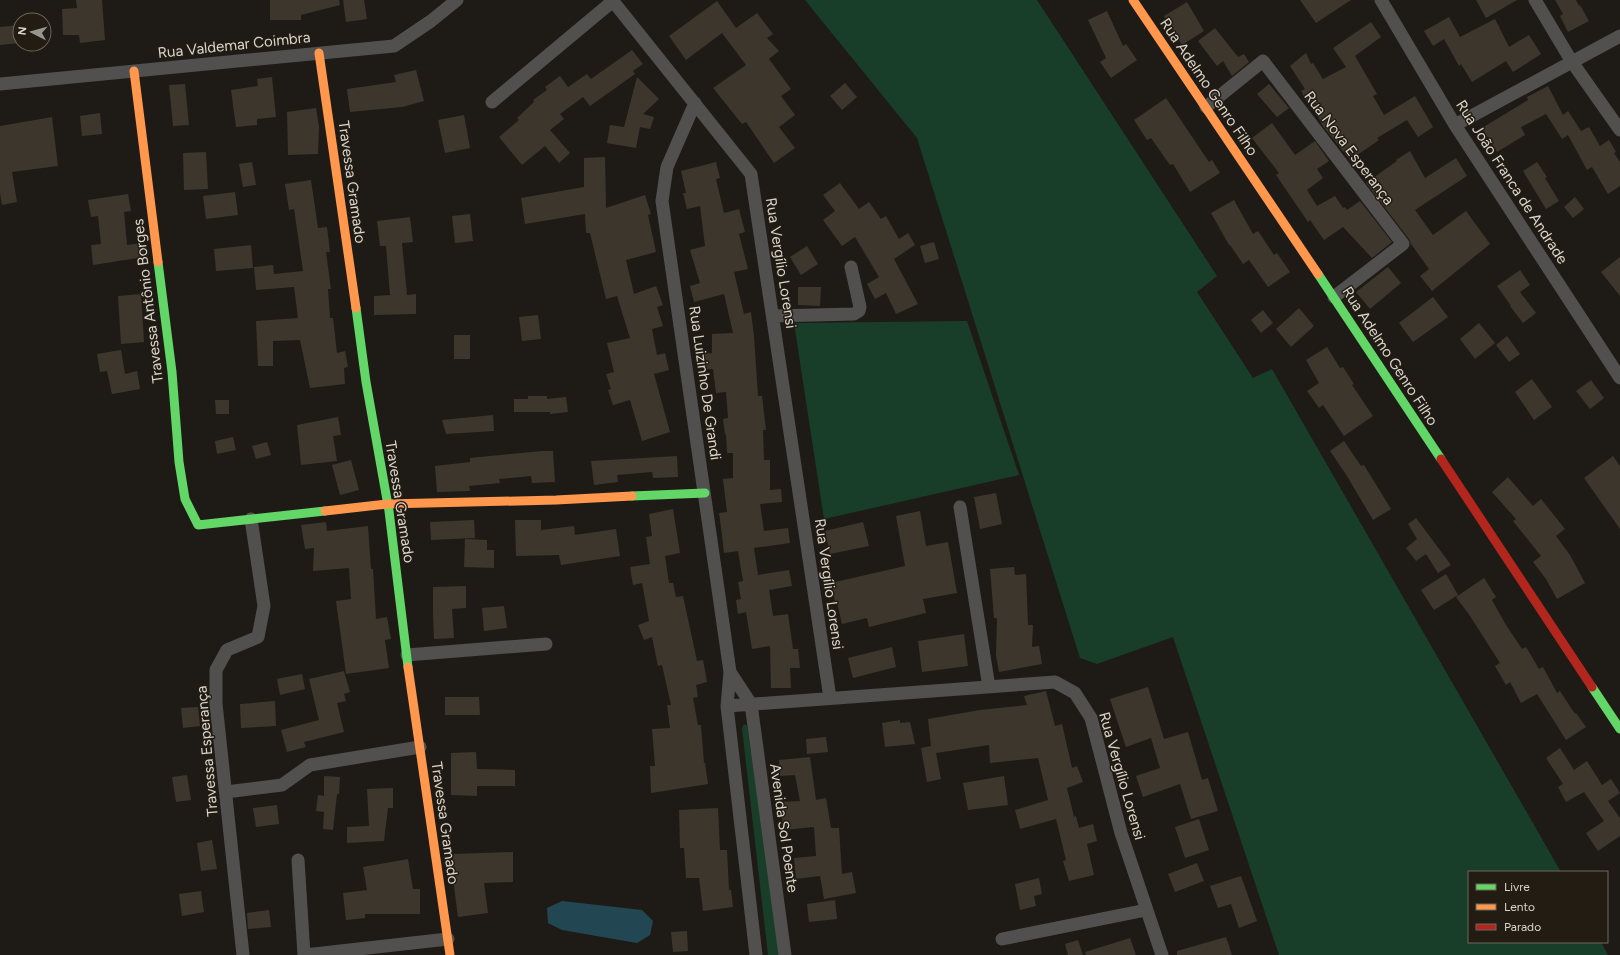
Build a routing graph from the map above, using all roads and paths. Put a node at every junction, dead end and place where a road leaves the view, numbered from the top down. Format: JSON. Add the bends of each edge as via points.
{"nodes":[{"id":1,"x":457,"y":0,"type":"edge"},
{"id":2,"x":1132,"y":0,"type":"edge"},
{"id":3,"x":1381,"y":0,"type":"edge"},
{"id":4,"x":1535,"y":0,"type":"edge"},
{"id":5,"x":612,"y":1,"type":"edge"},
{"id":6,"x":1620,"y":36,"type":"edge"},
{"id":7,"x":319,"y":53,"type":"junction"},
{"id":8,"x":1572,"y":62,"type":"junction"},
{"id":9,"x":134,"y":71,"type":"junction"},
{"id":10,"x":0,"y":84,"type":"edge"},
{"id":11,"x":492,"y":102,"type":"dead end"},
{"id":12,"x":695,"y":103,"type":"junction"},
{"id":13,"x":1206,"y":107,"type":"junction"},
{"id":14,"x":1455,"y":125,"type":"junction"},
{"id":15,"x":1620,"y":130,"type":"edge"},
{"id":16,"x":850,"y":267,"type":"dead end"},
{"id":17,"x":1334,"y":297,"type":"junction"},
{"id":18,"x":772,"y":316,"type":"junction"},
{"id":19,"x":1620,"y":378,"type":"edge"},
{"id":20,"x":705,"y":493,"type":"junction"},
{"id":21,"x":387,"y":504,"type":"junction"},
{"id":22,"x":960,"y":507,"type":"dead end"},
{"id":23,"x":251,"y":519,"type":"junction"},
{"id":24,"x":546,"y":644,"type":"dead end"},
{"id":25,"x":407,"y":655,"type":"junction"},
{"id":26,"x":730,"y":672,"type":"junction"},
{"id":27,"x":989,"y":687,"type":"junction"},
{"id":28,"x":830,"y":698,"type":"junction"},
{"id":29,"x":751,"y":704,"type":"junction"},
{"id":30,"x":727,"y":706,"type":"junction"},
{"id":31,"x":1620,"y":729,"type":"edge"},
{"id":32,"x":420,"y":747,"type":"junction"},
{"id":33,"x":226,"y":792,"type":"junction"},
{"id":34,"x":298,"y":860,"type":"dead end"},
{"id":35,"x":1146,"y":910,"type":"junction"},
{"id":36,"x":1002,"y":939,"type":"dead end"},
{"id":37,"x":448,"y":940,"type":"junction"},
{"id":38,"x":243,"y":955,"type":"edge"},
{"id":39,"x":305,"y":955,"type":"edge"},
{"id":40,"x":450,"y":955,"type":"edge"},
{"id":41,"x":756,"y":955,"type":"edge"},
{"id":42,"x":785,"y":955,"type":"edge"},
{"id":43,"x":1162,"y":955,"type":"edge"}],
"edges":[{"from":1,"to":7,"type":"street","name":"Rua Valdemar Coimbra","via":[[431,22],[394,46]]},
{"from":2,"to":13,"type":"street","name":"Rua Adelmo Genro Filho"},
{"from":3,"to":14,"type":"street","name":"Rua João Franca de Andrade"},
{"from":4,"to":8,"type":"street"},
{"from":5,"to":11,"type":"street"},
{"from":5,"to":12,"type":"street","name":"Rua Vergílio Lorensi"},
{"from":6,"to":8,"type":"street"},
{"from":7,"to":9,"type":"street","name":"Rua Valdemar Coimbra"},
{"from":7,"to":21,"type":"street","name":"Travessa Gramado","via":[[366,382]]},
{"from":8,"to":14,"type":"street"},
{"from":8,"to":15,"type":"street"},
{"from":9,"to":10,"type":"street","name":"Rua Valdemar Coimbra"},
{"from":9,"to":23,"type":"street","name":"Travessa Antônio Borges","via":[[172,372],[179,462],[185,498],[198,525]]},
{"from":12,"to":18,"type":"street","name":"Rua Vergílio Lorensi","via":[[751,174]]},
{"from":12,"to":20,"type":"street","name":"Rua Luizinho De Grandi","via":[[668,167],[662,201]]},
{"from":13,"to":17,"type":"street","name":"Rua Adelmo Genro Filho"},
{"from":13,"to":17,"type":"street","name":"Rua Nova Esperança","via":[[1263,61],[1403,244]]},
{"from":14,"to":19,"type":"street","name":"Rua João Franca de Andrade"},
{"from":16,"to":18,"type":"street","via":[[859,311],[854,314]]},
{"from":17,"to":31,"type":"street","name":"Rua Adelmo Genro Filho"},
{"from":18,"to":28,"type":"street","name":"Rua Vergílio Lorensi"},
{"from":20,"to":21,"type":"street"},
{"from":20,"to":26,"type":"street","name":"Rua Luizinho De Grandi"},
{"from":21,"to":23,"type":"street"},
{"from":21,"to":25,"type":"street","name":"Travessa Gramado"},
{"from":22,"to":27,"type":"street"},
{"from":23,"to":33,"type":"street","name":"Travessa Esperança","via":[[264,606],[258,637],[227,650],[216,670],[216,704]]},
{"from":24,"to":25,"type":"street"},
{"from":25,"to":32,"type":"street","name":"Travessa Gramado"},
{"from":26,"to":29,"type":"street","name":"Rua Luizinho De Grandi"},
{"from":26,"to":30,"type":"street","name":"Rua Luizinho De Grandi"},
{"from":27,"to":28,"type":"street","name":"Rua Vergílio Lorensi"},
{"from":27,"to":35,"type":"street","name":"Rua Vergílio Lorensi","via":[[1055,682],[1075,693],[1091,718],[1121,833]]},
{"from":28,"to":29,"type":"street"},
{"from":29,"to":30,"type":"street"},
{"from":29,"to":42,"type":"street","name":"Avenida Sol Poente"},
{"from":30,"to":41,"type":"street"},
{"from":32,"to":33,"type":"street","via":[[310,765],[282,784]]},
{"from":32,"to":37,"type":"street","name":"Travessa Gramado"},
{"from":33,"to":38,"type":"street","name":"Travessa Esperança"},
{"from":34,"to":39,"type":"street"},
{"from":35,"to":36,"type":"street"},
{"from":35,"to":43,"type":"street","name":"Rua Vergílio Lorensi"},
{"from":37,"to":39,"type":"street"},
{"from":37,"to":40,"type":"street","name":"Travessa Gramado"}]}
